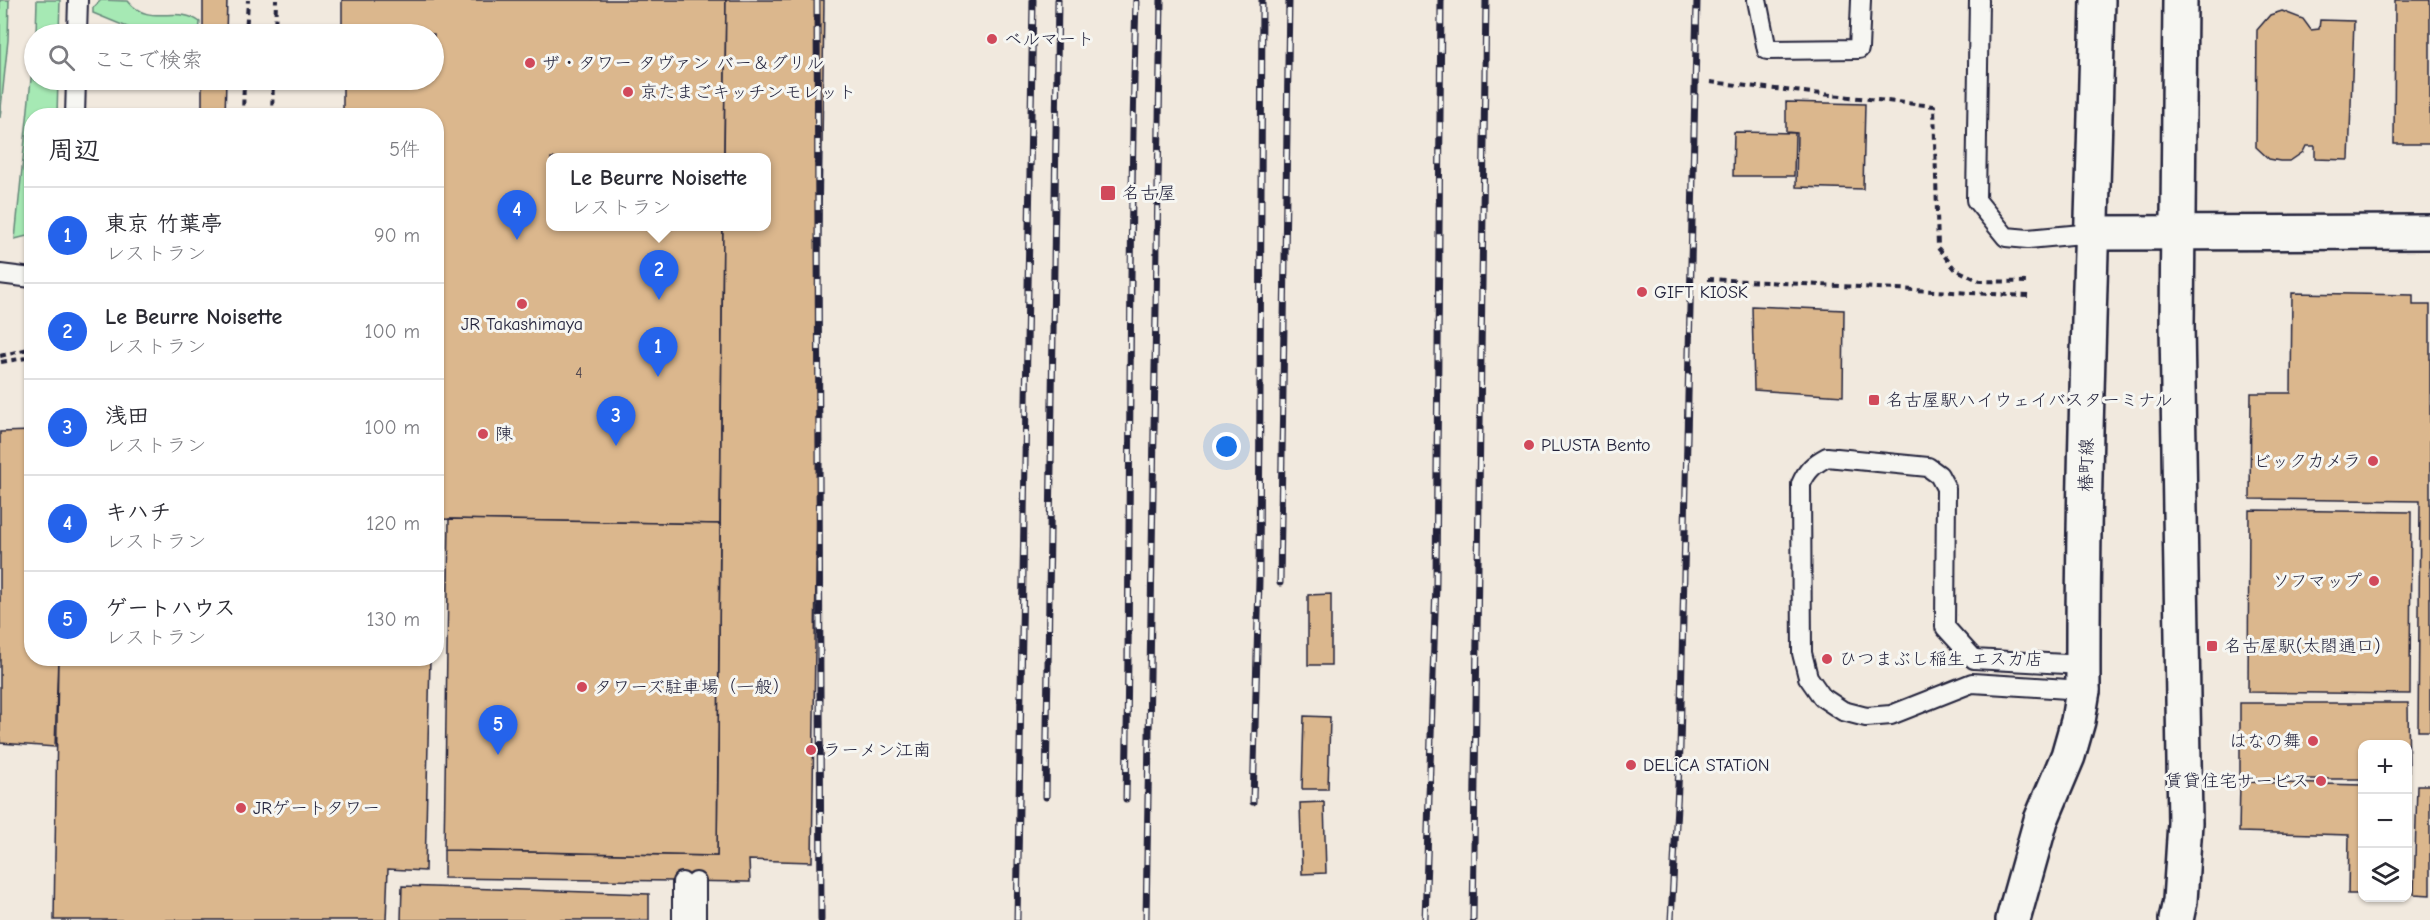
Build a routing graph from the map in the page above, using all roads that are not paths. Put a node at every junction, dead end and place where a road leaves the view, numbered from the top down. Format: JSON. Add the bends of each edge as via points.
{"nodes":[{"id":1,"x":78,"y":0,"type":"edge"},
{"id":2,"x":1757,"y":0,"type":"edge"},
{"id":3,"x":1861,"y":0,"type":"edge"},
{"id":4,"x":1979,"y":0,"type":"edge"},
{"id":5,"x":2098,"y":0,"type":"edge"},
{"id":6,"x":2180,"y":0,"type":"edge"},
{"id":7,"x":77,"y":24,"type":"edge"},
{"id":8,"x":76,"y":90,"type":"edge"},
{"id":9,"x":75,"y":108,"type":"edge"},
{"id":10,"x":2430,"y":232,"type":"edge"},
{"id":11,"x":2093,"y":233,"type":"junction"},
{"id":12,"x":2177,"y":233,"type":"junction"},
{"id":13,"x":0,"y":274,"type":"edge"},
{"id":14,"x":24,"y":277,"type":"edge"},
{"id":15,"x":2083,"y":677,"type":"junction"},
{"id":16,"x":682,"y":920,"type":"edge"},
{"id":17,"x":696,"y":920,"type":"edge"},
{"id":18,"x":2013,"y":920,"type":"edge"},
{"id":19,"x":2176,"y":920,"type":"edge"}],
"edges":[{"from":1,"to":7,"type":"lane"},
{"from":2,"to":3,"type":"lane","via":[[1767,50],[1859,49]]},
{"from":4,"to":11,"type":"lane","via":[[1976,200],[2006,237],[2028,239]]},
{"from":5,"to":11,"type":"street","name":"椿町線"},
{"from":6,"to":12,"type":"street"},
{"from":8,"to":9,"type":"lane"},
{"from":10,"to":12,"type":"street"},
{"from":11,"to":12,"type":"street"},
{"from":11,"to":15,"type":"street","name":"椿町線"},
{"from":12,"to":19,"type":"street","via":[[2185,823]]},
{"from":13,"to":14,"type":"lane"},
{"from":15,"to":15,"type":"lane","via":[[1972,683],[1891,715],[1866,717],[1843,711],[1822,697],[1808,677],[1802,653],[1802,484],[1806,472],[1827,457],[1928,467],[1939,475],[1946,488],[1945,627],[1974,659]]},
{"from":15,"to":18,"type":"street","name":"椿町線","via":[[2078,721],[2068,756],[2041,820]]},
{"from":16,"to":17,"type":"lane","via":[[689,882]]}]}
